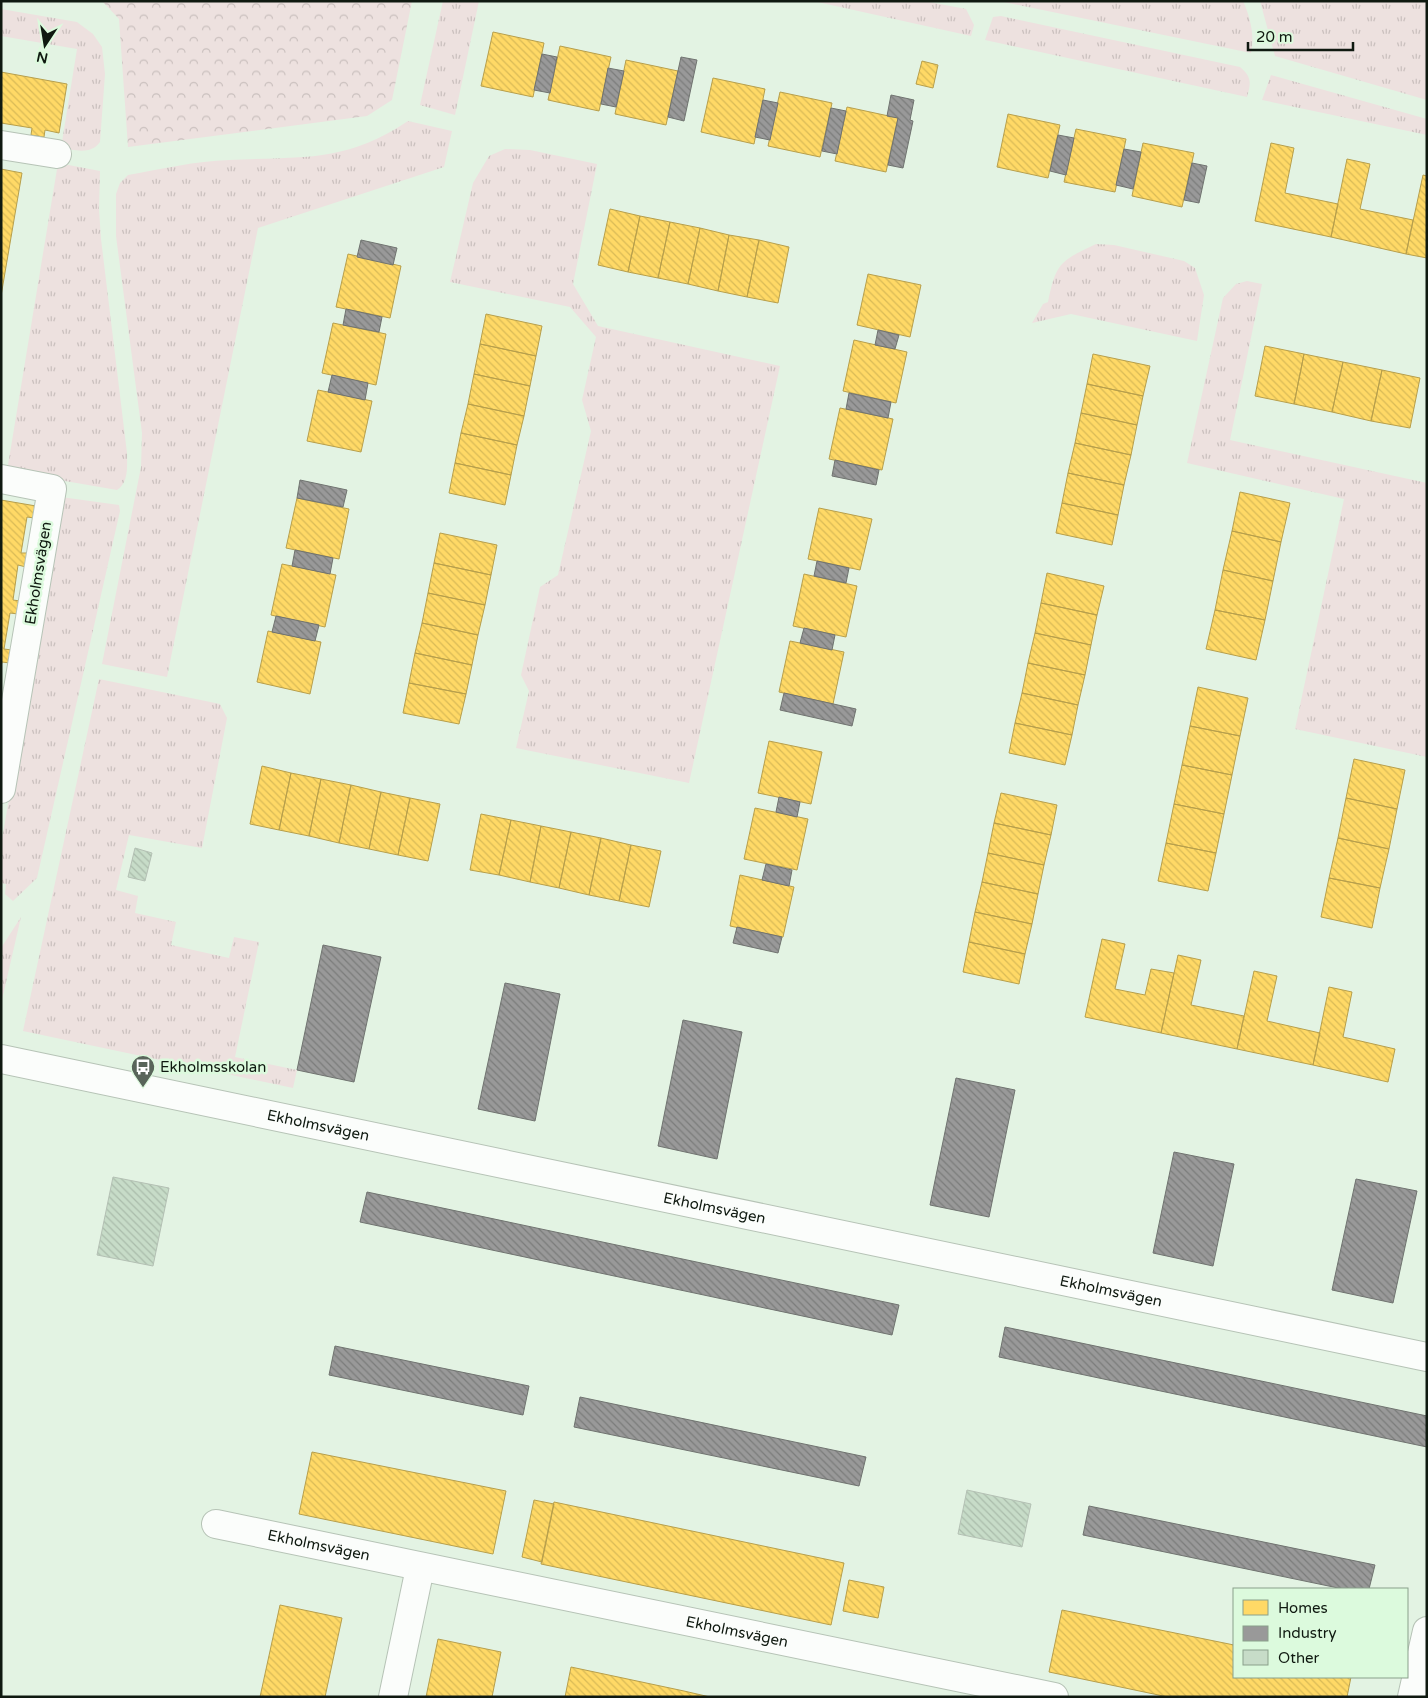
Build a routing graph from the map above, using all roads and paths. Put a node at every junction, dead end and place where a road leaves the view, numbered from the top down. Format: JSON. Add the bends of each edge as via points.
{"nodes":[{"id":1,"x":1,"y":144,"type":"edge"},
{"id":2,"x":57,"y":154,"type":"dead end"},
{"id":3,"x":1,"y":479,"type":"edge"},
{"id":4,"x":8,"y":708,"type":"edge"},
{"id":5,"x":1,"y":789,"type":"edge"},
{"id":6,"x":1,"y":1059,"type":"edge"},
{"id":7,"x":1427,"y":1357,"type":"edge"},
{"id":8,"x":216,"y":1524,"type":"dead end"},
{"id":9,"x":420,"y":1568,"type":"junction"},
{"id":10,"x":1427,"y":1631,"type":"edge"},
{"id":11,"x":393,"y":1697,"type":"edge"},
{"id":12,"x":1054,"y":1697,"type":"edge"},
{"id":13,"x":1412,"y":1697,"type":"edge"}],
"edges":[{"from":1,"to":2,"type":"street"},
{"from":3,"to":4,"type":"street","name":"Ekholmsvägen","via":[[52,489]]},
{"from":4,"to":5,"type":"street","name":"Ekholmsvägen"},
{"from":6,"to":7,"type":"street","name":"Ekholmsvägen"},
{"from":8,"to":9,"type":"street","name":"Ekholmsvägen"},
{"from":9,"to":11,"type":"street"},
{"from":9,"to":12,"type":"street","name":"Ekholmsvägen"},
{"from":10,"to":13,"type":"street"}]}
